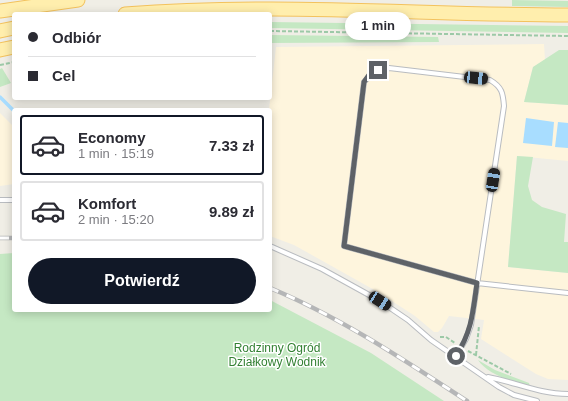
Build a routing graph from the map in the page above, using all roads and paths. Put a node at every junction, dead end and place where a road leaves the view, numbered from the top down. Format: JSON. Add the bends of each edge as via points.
{"nodes":[{"id":1,"x":78,"y":0,"type":"edge"},
{"id":2,"x":209,"y":9,"type":"junction"},
{"id":3,"x":0,"y":11,"type":"edge"},
{"id":4,"x":159,"y":12,"type":"edge"},
{"id":5,"x":198,"y":12,"type":"edge"},
{"id":6,"x":568,"y":15,"type":"edge"},
{"id":7,"x":12,"y":28,"type":"edge"},
{"id":8,"x":0,"y":31,"type":"edge"},
{"id":9,"x":272,"y":31,"type":"edge"},
{"id":10,"x":568,"y":36,"type":"edge"},
{"id":11,"x":12,"y":47,"type":"edge"},
{"id":12,"x":0,"y":50,"type":"edge"},
{"id":13,"x":12,"y":62,"type":"edge"},
{"id":14,"x":0,"y":65,"type":"edge"},
{"id":15,"x":0,"y":200,"type":"edge"},
{"id":16,"x":12,"y":200,"type":"edge"},
{"id":17,"x":272,"y":247,"type":"edge"},
{"id":18,"x":477,"y":283,"type":"junction"},
{"id":19,"x":568,"y":293,"type":"edge"},
{"id":20,"x":480,"y":320,"type":"dead end"},
{"id":21,"x":431,"y":340,"type":"junction"},
{"id":22,"x":462,"y":347,"type":"junction"},
{"id":23,"x":476,"y":355,"type":"junction"},
{"id":24,"x":456,"y":356,"type":"junction"},
{"id":25,"x":512,"y":375,"type":"dead end"},
{"id":26,"x":485,"y":377,"type":"junction"},
{"id":27,"x":568,"y":394,"type":"edge"},
{"id":28,"x":534,"y":400,"type":"edge"},
{"id":29,"x":537,"y":401,"type":"edge"}],
"edges":[{"from":1,"to":3,"type":"main road"},
{"from":2,"to":4,"type":"main road"},
{"from":2,"to":5,"type":"main road"},
{"from":2,"to":6,"type":"main road","via":[[346,9]]},
{"from":7,"to":8,"type":"main road"},
{"from":9,"to":10,"type":"path"},
{"from":11,"to":12,"type":"main road"},
{"from":13,"to":14,"type":"path"},
{"from":15,"to":16,"type":"lane"},
{"from":17,"to":21,"type":"lane","via":[[322,269],[380,301]]},
{"from":18,"to":18,"type":"lane","via":[[504,106],[503,93],[499,85],[490,80],[389,68],[373,72],[364,82],[344,246]]},
{"from":18,"to":19,"type":"lane"},
{"from":18,"to":22,"type":"lane","via":[[471,325]]},
{"from":20,"to":23,"type":"path"},
{"from":21,"to":22,"type":"path","via":[[446,337]]},
{"from":21,"to":24,"type":"lane"},
{"from":22,"to":23,"type":"path"},
{"from":22,"to":24,"type":"lane"},
{"from":23,"to":25,"type":"path"},
{"from":24,"to":26,"type":"lane"},
{"from":26,"to":27,"type":"lane","via":[[536,391]]},
{"from":26,"to":28,"type":"lane","via":[[514,395]]},
{"from":28,"to":29,"type":"lane"}]}
